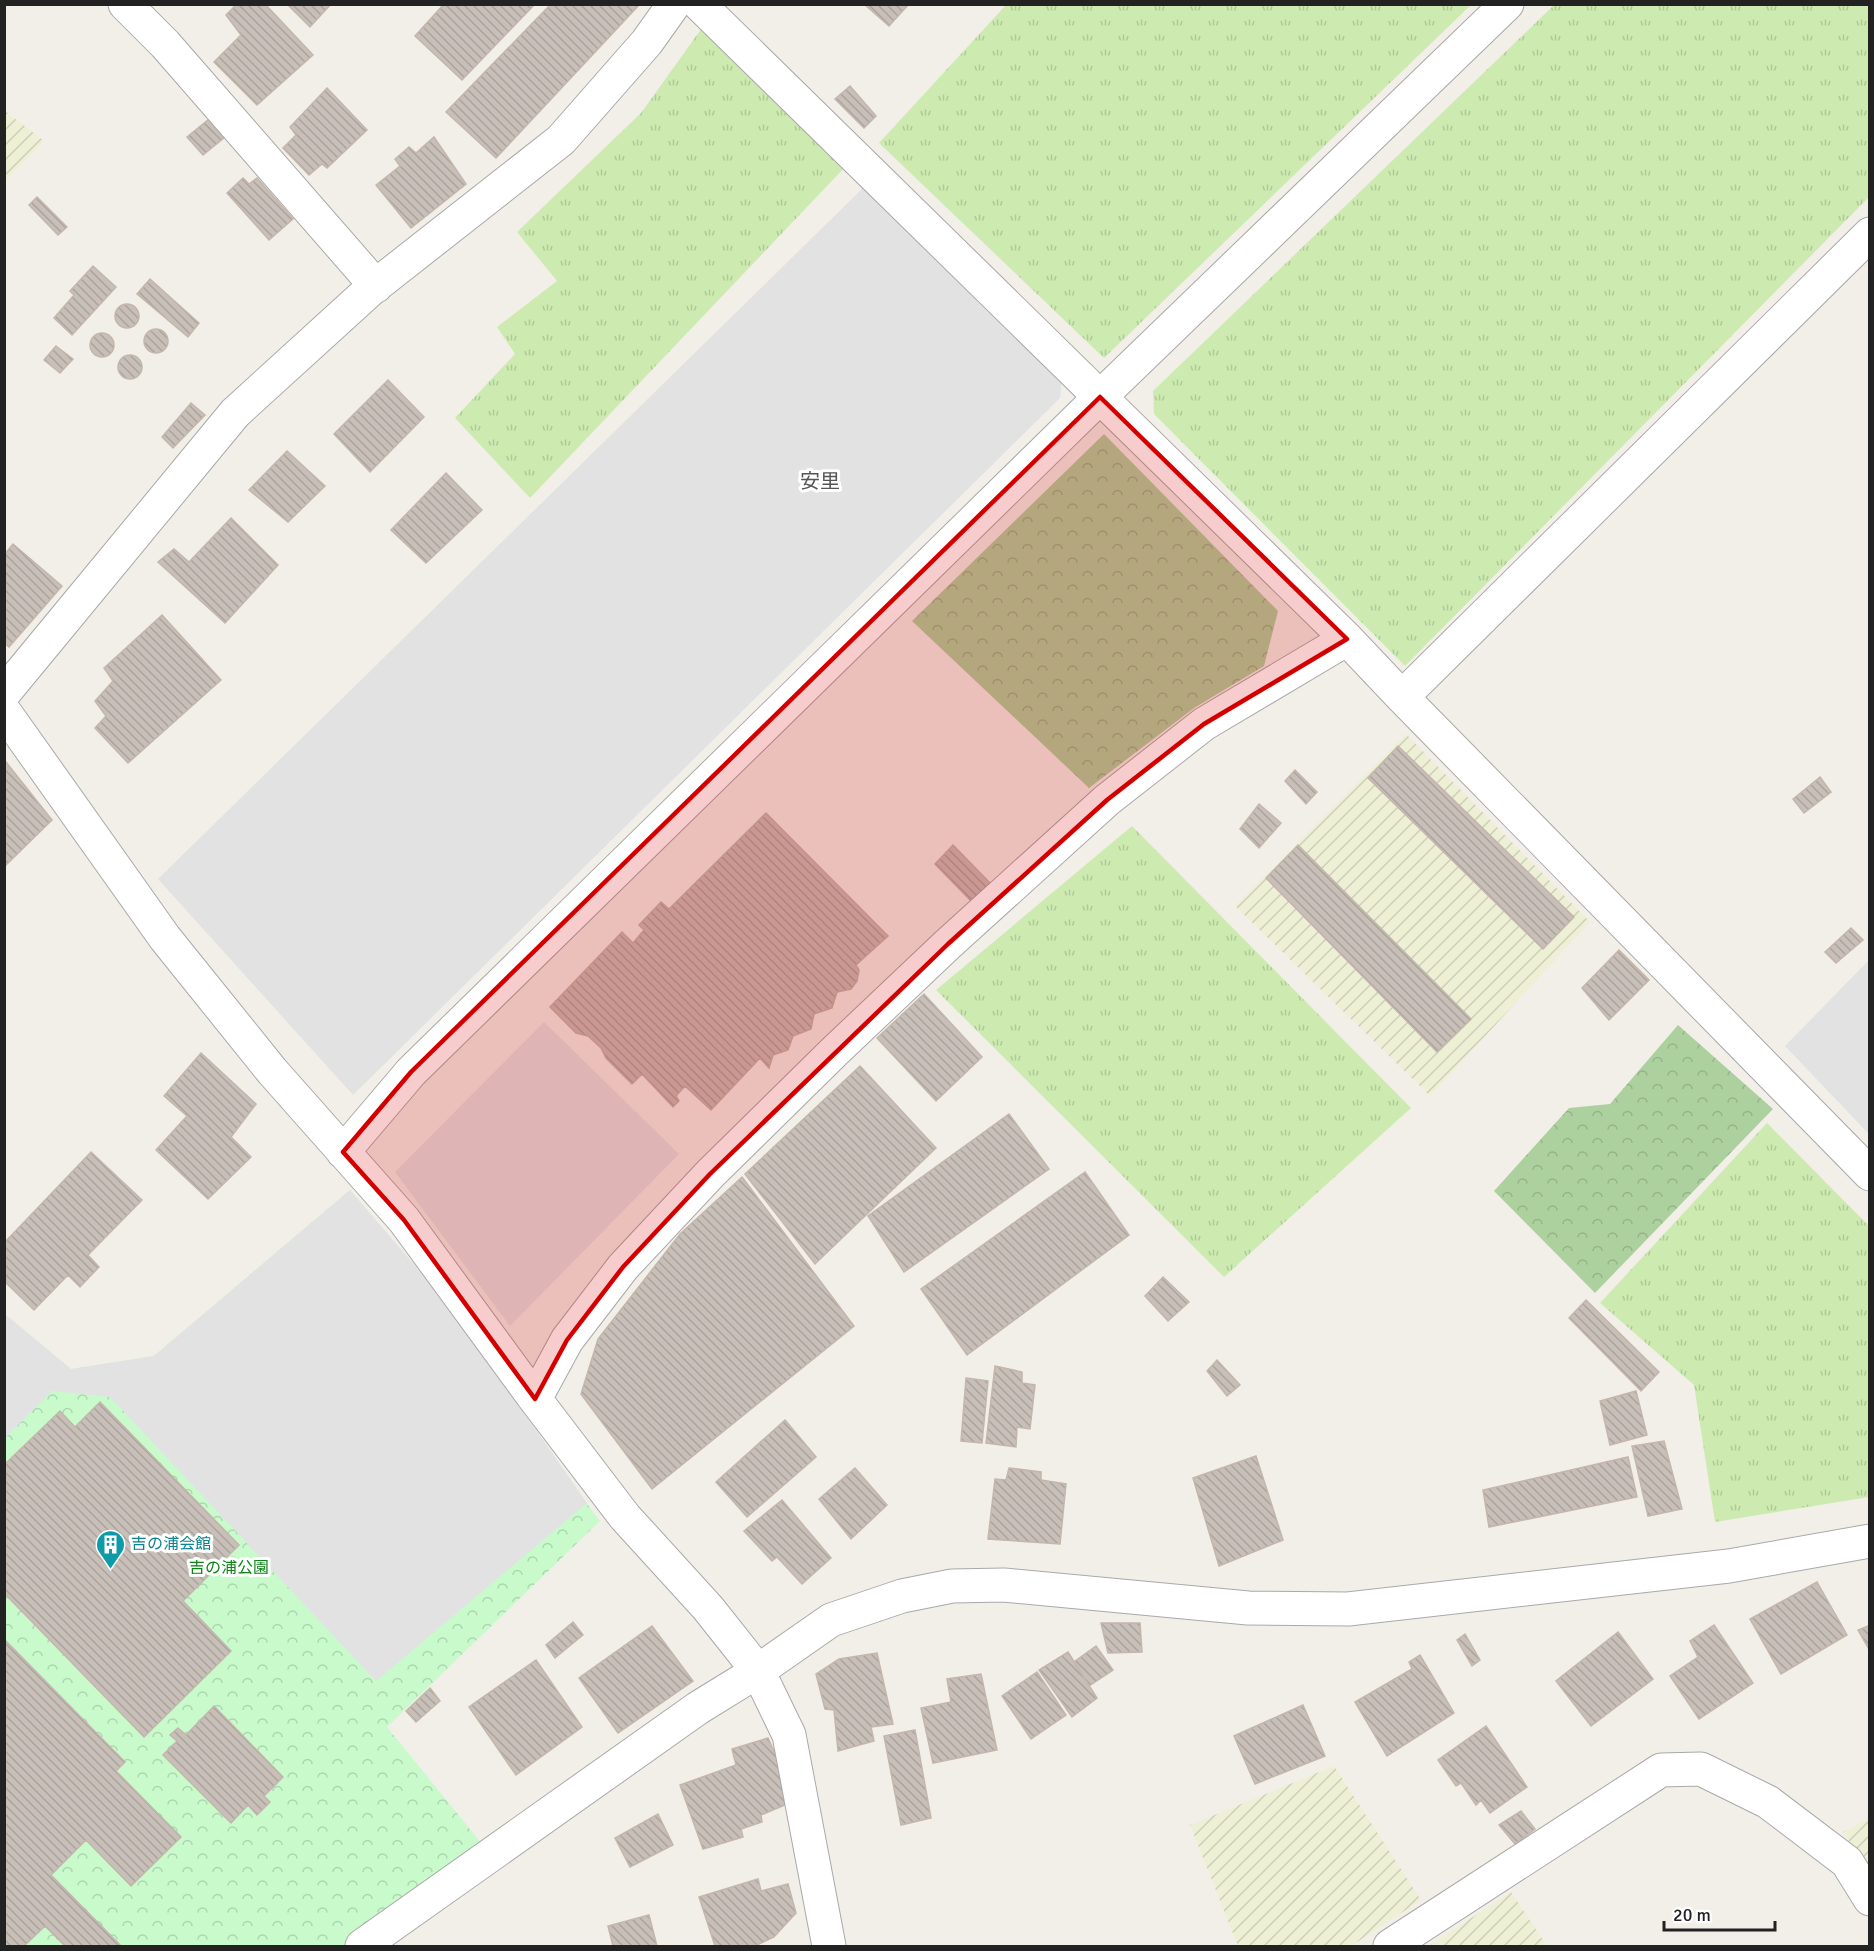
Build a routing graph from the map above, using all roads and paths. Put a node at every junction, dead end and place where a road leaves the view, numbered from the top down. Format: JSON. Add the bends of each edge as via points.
{"nodes":[{"id":1,"x":125,"y":4,"type":"edge"},
{"id":2,"x":674,"y":4,"type":"edge"},
{"id":3,"x":699,"y":4,"type":"edge"},
{"id":4,"x":1507,"y":4,"type":"edge"},
{"id":5,"x":1869,"y":234,"type":"edge"},
{"id":6,"x":376,"y":286,"type":"junction"},
{"id":7,"x":1100,"y":397,"type":"junction"},
{"id":8,"x":1347,"y":639,"type":"junction"},
{"id":9,"x":4,"y":693,"type":"edge"},
{"id":10,"x":1402,"y":697,"type":"junction"},
{"id":11,"x":4,"y":711,"type":"edge"},
{"id":12,"x":343,"y":1152,"type":"junction"},
{"id":13,"x":1868,"y":1169,"type":"edge"},
{"id":14,"x":535,"y":1399,"type":"junction"},
{"id":15,"x":1869,"y":1541,"type":"edge"},
{"id":16,"x":758,"y":1671,"type":"junction"},
{"id":17,"x":1869,"y":1899,"type":"edge"},
{"id":18,"x":362,"y":1947,"type":"edge"},
{"id":19,"x":829,"y":1947,"type":"edge"},
{"id":20,"x":1390,"y":1947,"type":"edge"}],
"edges":[{"from":1,"to":6,"type":"street","via":[[165,44]]},
{"from":2,"to":6,"type":"street","via":[[647,42],[561,140]]},
{"from":3,"to":7,"type":"street"},
{"from":4,"to":7,"type":"street"},
{"from":5,"to":10,"type":"street"},
{"from":6,"to":9,"type":"street","via":[[235,413]]},
{"from":7,"to":8,"type":"street"},
{"from":7,"to":12,"type":"street","via":[[411,1072]]},
{"from":8,"to":10,"type":"street"},
{"from":8,"to":14,"type":"street","via":[[1204,724],[1107,800],[948,944],[710,1174],[623,1267],[567,1340]]},
{"from":10,"to":13,"type":"street"},
{"from":11,"to":12,"type":"street","via":[[165,938]]},
{"from":12,"to":14,"type":"street","via":[[404,1220]]},
{"from":14,"to":16,"type":"street","via":[[626,1517],[708,1608]]},
{"from":15,"to":16,"type":"street","via":[[1729,1566],[1347,1609],[1248,1608],[1004,1585],[952,1586],[902,1596],[831,1620]]},
{"from":16,"to":18,"type":"street","via":[[698,1708]]},
{"from":16,"to":19,"type":"street","via":[[789,1735]]},
{"from":17,"to":20,"type":"street","via":[[1847,1862],[1768,1802],[1701,1769],[1661,1770]]}]}
